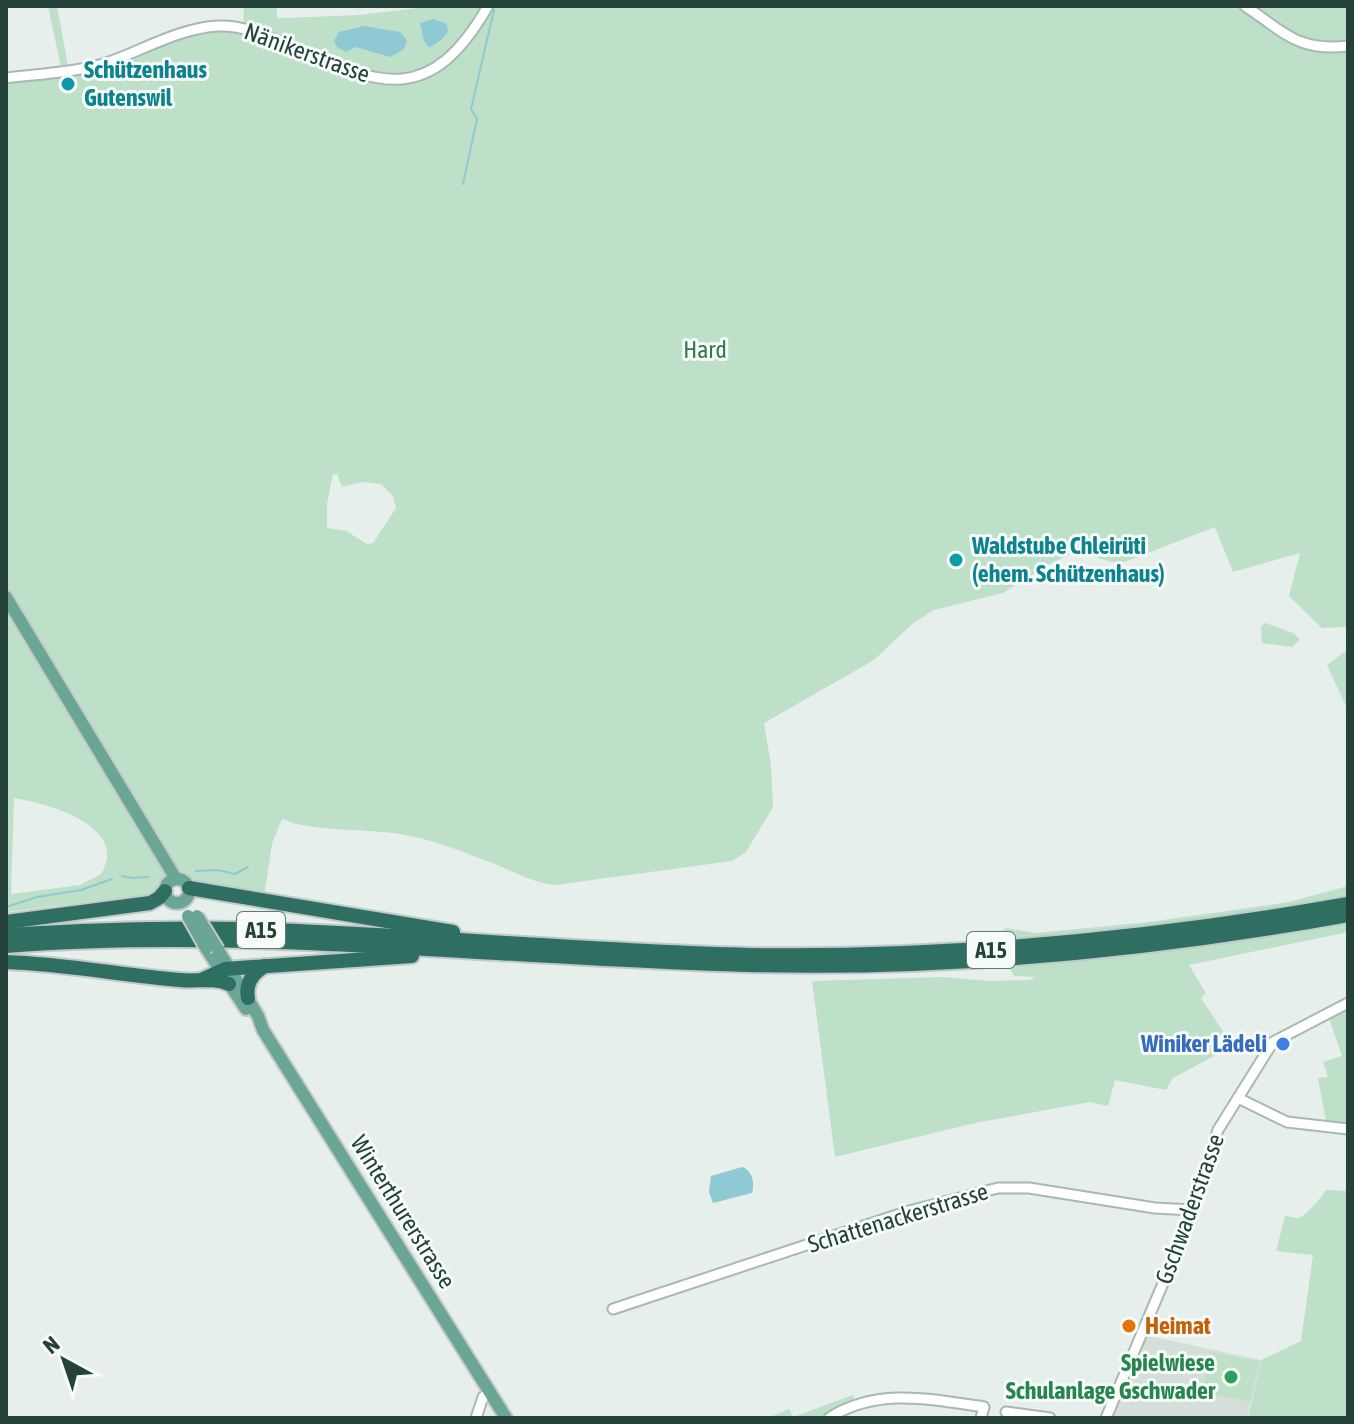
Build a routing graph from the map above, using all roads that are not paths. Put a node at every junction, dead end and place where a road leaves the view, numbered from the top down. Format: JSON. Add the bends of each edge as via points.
{"nodes":[{"id":1,"x":488,"y":6,"type":"edge"},
{"id":2,"x":1245,"y":6,"type":"edge"},
{"id":3,"x":1348,"y":46,"type":"edge"},
{"id":4,"x":6,"y":78,"type":"edge"},
{"id":5,"x":6,"y":597,"type":"edge"},
{"id":6,"x":169,"y":885,"type":"junction"},
{"id":7,"x":185,"y":897,"type":"junction"},
{"id":8,"x":1348,"y":904,"type":"edge"},
{"id":9,"x":1348,"y":915,"type":"edge"},
{"id":10,"x":6,"y":922,"type":"edge"},
{"id":11,"x":6,"y":935,"type":"edge"},
{"id":12,"x":515,"y":944,"type":"junction"},
{"id":13,"x":6,"y":946,"type":"edge"},
{"id":14,"x":481,"y":951,"type":"junction"},
{"id":15,"x":6,"y":962,"type":"edge"},
{"id":16,"x":266,"y":966,"type":"junction"},
{"id":17,"x":227,"y":975,"type":"junction"},
{"id":18,"x":248,"y":998,"type":"junction"},
{"id":19,"x":1348,"y":1003,"type":"edge"},
{"id":20,"x":263,"y":1030,"type":"junction"},
{"id":21,"x":1238,"y":1098,"type":"junction"},
{"id":22,"x":1348,"y":1129,"type":"edge"},
{"id":23,"x":1192,"y":1210,"type":"junction"},
{"id":24,"x":613,"y":1309,"type":"dead end"},
{"id":25,"x":490,"y":1393,"type":"junction"},
{"id":26,"x":1006,"y":1412,"type":"dead end"},
{"id":27,"x":476,"y":1418,"type":"edge"},
{"id":28,"x":506,"y":1418,"type":"edge"},
{"id":29,"x":829,"y":1418,"type":"edge"},
{"id":30,"x":981,"y":1418,"type":"edge"},
{"id":31,"x":1050,"y":1418,"type":"edge"},
{"id":32,"x":1106,"y":1418,"type":"edge"}],
"edges":[{"from":1,"to":4,"type":"street","name":"Nänikerstrasse","via":[[451,56],[410,79],[364,76],[254,31],[227,26],[194,30],[89,67]]},
{"from":2,"to":3,"type":"street","via":[[1308,45]]},
{"from":5,"to":6,"type":"main road","name":"Winterthurerstrasse","via":[[162,855]]},
{"from":6,"to":7,"type":"main road","name":"Winterthurerstrasse","via":[[183,880]]},
{"from":6,"to":7,"type":"main road","name":"Winterthurerstrasse","via":[[169,901]]},
{"from":6,"to":10,"type":"highway","via":[[150,903]]},
{"from":7,"to":12,"type":"highway"},
{"from":7,"to":17,"type":"main road","name":"Winterthurerstrasse","bridge":true},
{"from":8,"to":12,"type":"highway","number":"A15","via":[[1168,933],[979,951],[746,955]]},
{"from":9,"to":14,"type":"highway","number":"A15","via":[[1176,943],[913,964],[752,965]]},
{"from":11,"to":12,"type":"highway","number":"A15","via":[[239,929]]},
{"from":13,"to":14,"type":"highway","number":"A15","via":[[214,940]]},
{"from":14,"to":16,"type":"highway"},
{"from":15,"to":17,"type":"highway","via":[[179,980]]},
{"from":16,"to":17,"type":"highway"},
{"from":16,"to":18,"type":"highway","via":[[251,979]]},
{"from":17,"to":18,"type":"main road","name":"Winterthurerstrasse"},
{"from":17,"to":20,"type":"main road","name":"Winterthurerstrasse"},
{"from":18,"to":20,"type":"main road","name":"Winterthurerstrasse"},
{"from":19,"to":21,"type":"street","name":"Gschwaderstrasse","via":[[1276,1038]]},
{"from":20,"to":25,"type":"main road","name":"Winterthurerstrasse"},
{"from":21,"to":22,"type":"street","via":[[1287,1122]]},
{"from":21,"to":23,"type":"street","name":"Gschwaderstrasse","via":[[1211,1145]]},
{"from":23,"to":24,"type":"street","name":"Schattenackerstrasse","via":[[998,1188],[895,1216]]},
{"from":23,"to":32,"type":"street","name":"Gschwaderstrasse"},
{"from":25,"to":27,"type":"street","via":[[483,1397]]},
{"from":25,"to":28,"type":"main road","name":"Winterthurerstrasse"},
{"from":26,"to":31,"type":"street"},
{"from":29,"to":30,"type":"street","via":[[855,1404],[903,1396],[984,1407]]}]}
